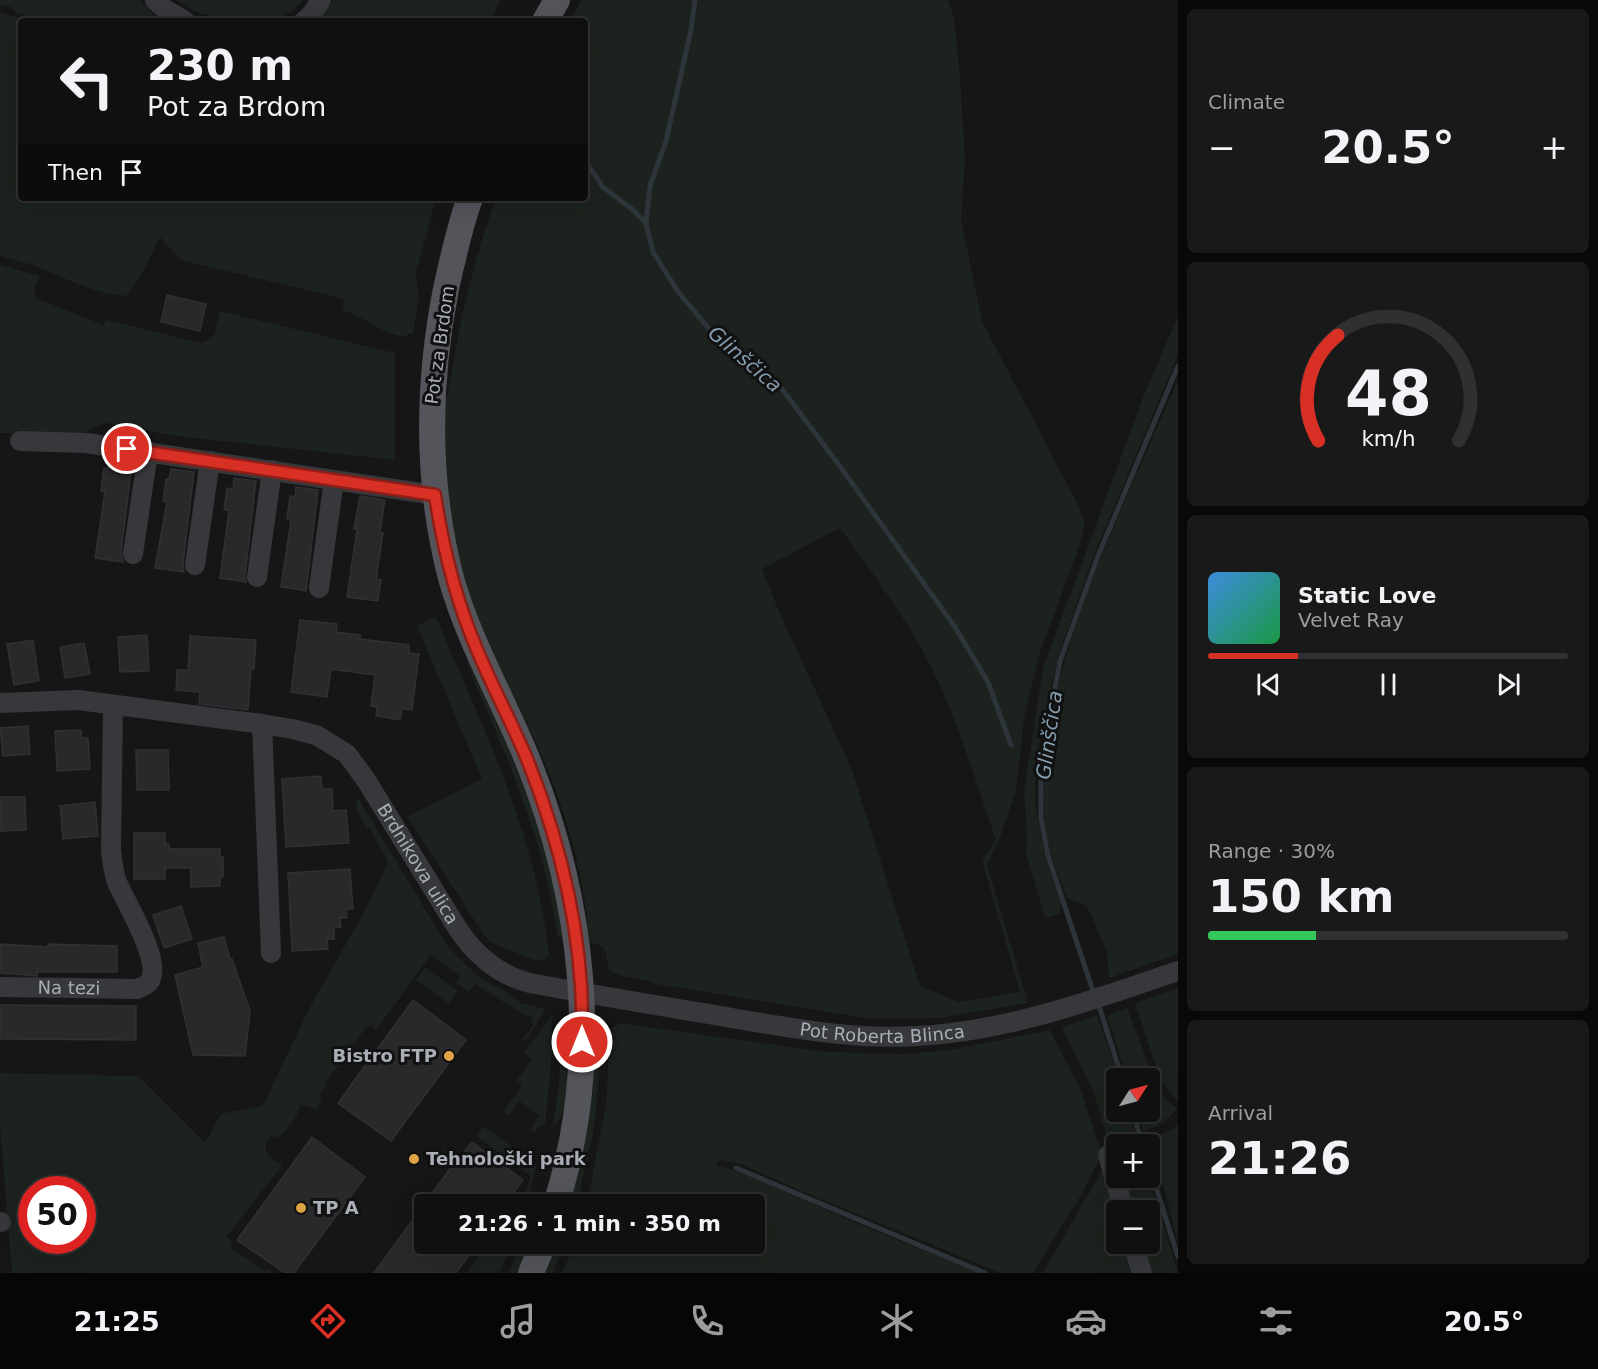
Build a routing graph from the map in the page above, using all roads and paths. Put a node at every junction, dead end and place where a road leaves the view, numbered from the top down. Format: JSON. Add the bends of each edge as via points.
{"nodes":[{"id":1,"x":155,"y":0,"type":"edge"},
{"id":2,"x":321,"y":0,"type":"edge"},
{"id":3,"x":557,"y":0,"type":"edge"},
{"id":4,"x":180,"y":18,"type":"edge"},
{"id":5,"x":307,"y":18,"type":"edge"},
{"id":6,"x":547,"y":18,"type":"edge"},
{"id":7,"x":469,"y":201,"type":"edge"},
{"id":8,"x":20,"y":441,"type":"dead end"},
{"id":9,"x":148,"y":452,"type":"junction"},
{"id":10,"x":210,"y":461,"type":"junction"},
{"id":11,"x":272,"y":470,"type":"junction"},
{"id":12,"x":334,"y":480,"type":"junction"},
{"id":13,"x":435,"y":495,"type":"junction"},
{"id":14,"x":133,"y":554,"type":"dead end"},
{"id":15,"x":195,"y":565,"type":"dead end"},
{"id":16,"x":257,"y":576,"type":"dead end"},
{"id":17,"x":319,"y":588,"type":"dead end"},
{"id":18,"x":0,"y":703,"type":"edge"},
{"id":19,"x":113,"y":705,"type":"junction"},
{"id":20,"x":262,"y":724,"type":"junction"},
{"id":21,"x":271,"y":953,"type":"dead end"},
{"id":22,"x":1178,"y":971,"type":"edge"},
{"id":23,"x":0,"y":987,"type":"edge"},
{"id":24,"x":582,"y":991,"type":"junction"},
{"id":25,"x":559,"y":1194,"type":"edge"},
{"id":26,"x":539,"y":1254,"type":"edge"},
{"id":27,"x":1137,"y":1254,"type":"edge"},
{"id":28,"x":531,"y":1273,"type":"edge"},
{"id":29,"x":1142,"y":1273,"type":"edge"}],
"edges":[{"from":1,"to":4,"type":"street"},
{"from":2,"to":5,"type":"street"},
{"from":3,"to":6,"type":"main road"},
{"from":7,"to":13,"type":"main road","name":"Pot za Brdom","via":[[455,246],[436,350],[430,427]]},
{"from":8,"to":9,"type":"street","via":[[86,443]]},
{"from":9,"to":10,"type":"street"},
{"from":9,"to":14,"type":"street"},
{"from":10,"to":11,"type":"street"},
{"from":10,"to":15,"type":"street"},
{"from":11,"to":12,"type":"street"},
{"from":11,"to":16,"type":"street"},
{"from":12,"to":13,"type":"street"},
{"from":12,"to":17,"type":"street"},
{"from":13,"to":24,"type":"main road","name":"Pot za Brdom","via":[[449,567],[466,623],[552,826],[568,893]]},
{"from":18,"to":19,"type":"street","name":"Brdnikova ulica","via":[[78,700]]},
{"from":19,"to":20,"type":"street","name":"Brdnikova ulica"},
{"from":19,"to":23,"type":"street","name":"Na tezi","via":[[113,866],[153,966],[149,981],[137,989]]},
{"from":20,"to":21,"type":"street"},
{"from":20,"to":24,"type":"street","name":"Brdnikova ulica","via":[[316,735],[347,754],[461,934],[484,960],[524,981]]},
{"from":22,"to":24,"type":"street","name":"Pot Roberta Blinca","via":[[1023,1021],[898,1037],[797,1029]]},
{"from":24,"to":25,"type":"main road","name":"Pot za Brdom","via":[[578,1100]]},
{"from":26,"to":28,"type":"main road"},
{"from":27,"to":29,"type":"street"}]}
